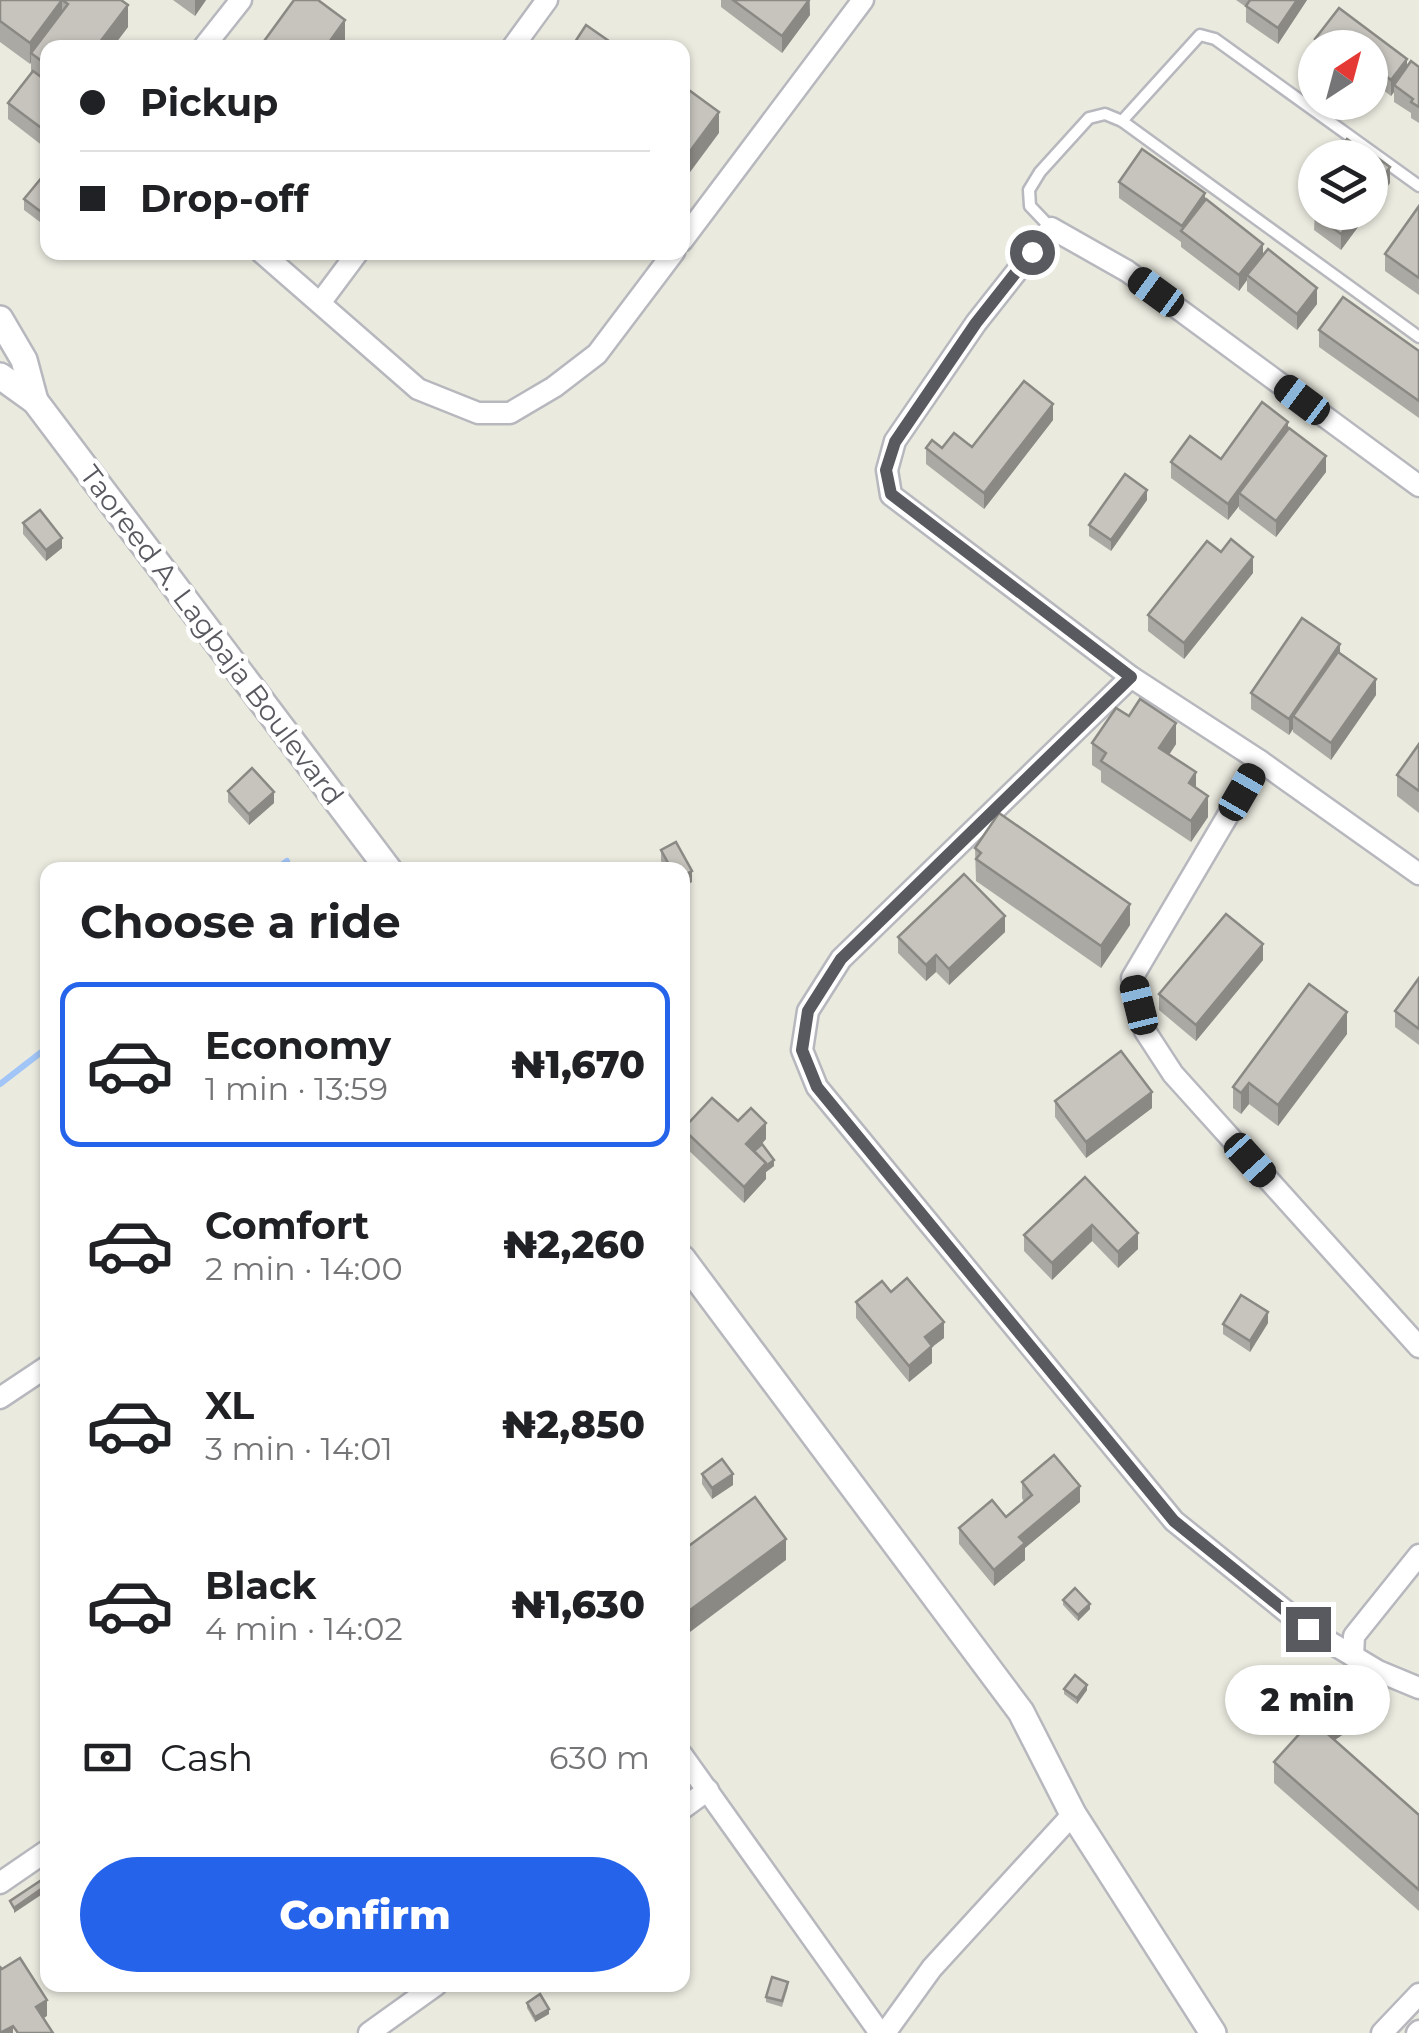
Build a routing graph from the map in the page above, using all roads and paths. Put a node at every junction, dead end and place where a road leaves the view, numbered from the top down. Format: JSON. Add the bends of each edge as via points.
{"nodes":[{"id":1,"x":242,"y":0,"type":"edge"},
{"id":2,"x":547,"y":0,"type":"edge"},
{"id":3,"x":863,"y":0,"type":"edge"},
{"id":4,"x":209,"y":40,"type":"edge"},
{"id":5,"x":518,"y":40,"type":"edge"},
{"id":6,"x":1122,"y":121,"type":"junction"},
{"id":7,"x":1419,"y":186,"type":"edge"},
{"id":8,"x":1051,"y":228,"type":"junction"},
{"id":9,"x":690,"y":230,"type":"edge"},
{"id":10,"x":271,"y":260,"type":"edge"},
{"id":11,"x":352,"y":260,"type":"edge"},
{"id":12,"x":668,"y":260,"type":"edge"},
{"id":13,"x":320,"y":303,"type":"junction"},
{"id":14,"x":0,"y":318,"type":"edge"},
{"id":15,"x":1419,"y":337,"type":"edge"},
{"id":16,"x":0,"y":376,"type":"edge"},
{"id":17,"x":35,"y":401,"type":"junction"},
{"id":18,"x":1419,"y":486,"type":"edge"},
{"id":19,"x":1131,"y":677,"type":"junction"},
{"id":20,"x":1260,"y":761,"type":"junction"},
{"id":21,"x":383,"y":862,"type":"edge"},
{"id":22,"x":1419,"y":874,"type":"edge"},
{"id":23,"x":690,"y":1270,"type":"edge"},
{"id":24,"x":1419,"y":1347,"type":"edge"},
{"id":25,"x":40,"y":1371,"type":"edge"},
{"id":26,"x":0,"y":1398,"type":"edge"},
{"id":27,"x":1419,"y":1556,"type":"edge"},
{"id":28,"x":1353,"y":1656,"type":"junction"},
{"id":29,"x":1419,"y":1688,"type":"edge"},
{"id":30,"x":690,"y":1766,"type":"edge"},
{"id":31,"x":708,"y":1790,"type":"junction"},
{"id":32,"x":690,"y":1802,"type":"edge"},
{"id":33,"x":1072,"y":1814,"type":"junction"},
{"id":34,"x":40,"y":1856,"type":"edge"},
{"id":35,"x":0,"y":1884,"type":"edge"},
{"id":36,"x":426,"y":1992,"type":"edge"},
{"id":37,"x":1419,"y":1994,"type":"edge"},
{"id":38,"x":369,"y":2033,"type":"edge"},
{"id":39,"x":882,"y":2033,"type":"edge"},
{"id":40,"x":1213,"y":2033,"type":"edge"},
{"id":41,"x":1382,"y":2033,"type":"edge"}],
"edges":[{"from":1,"to":4,"type":"street"},
{"from":2,"to":5,"type":"street"},
{"from":3,"to":9,"type":"street"},
{"from":6,"to":7,"type":"lane","via":[[1200,35],[1215,39]]},
{"from":6,"to":8,"type":"lane","via":[[1105,114],[1089,118],[1040,172],[1029,190],[1030,206]]},
{"from":6,"to":15,"type":"lane"},
{"from":8,"to":18,"type":"street","via":[[1127,271]]},
{"from":8,"to":19,"type":"street","via":[[925,397],[895,442],[886,470],[891,494]]},
{"from":10,"to":13,"type":"street"},
{"from":11,"to":13,"type":"street"},
{"from":12,"to":13,"type":"street","via":[[598,354],[510,413],[478,413],[418,389]]},
{"from":14,"to":17,"type":"street","name":"Taoreed A. Lagbaja Boulevard","via":[[24,360]]},
{"from":16,"to":17,"type":"street","name":"Taoreed A. Lagbaja Boulevard"},
{"from":17,"to":21,"type":"street","name":"Taoreed A. Lagbaja Boulevard"},
{"from":19,"to":20,"type":"street"},
{"from":19,"to":28,"type":"street","via":[[841,959],[808,1011],[802,1050],[817,1087],[1174,1521],[1308,1629]]},
{"from":20,"to":22,"type":"street"},
{"from":20,"to":24,"type":"street","via":[[1132,978],[1146,1031],[1172,1074]]},
{"from":23,"to":33,"type":"street","via":[[1020,1712]]},
{"from":25,"to":26,"type":"street"},
{"from":27,"to":28,"type":"street","via":[[1354,1636]]},
{"from":28,"to":29,"type":"street"},
{"from":30,"to":31,"type":"street"},
{"from":31,"to":32,"type":"street"},
{"from":31,"to":39,"type":"street"},
{"from":33,"to":39,"type":"street"},
{"from":33,"to":40,"type":"street"},
{"from":34,"to":35,"type":"street"},
{"from":36,"to":38,"type":"street"},
{"from":37,"to":41,"type":"street"}]}
